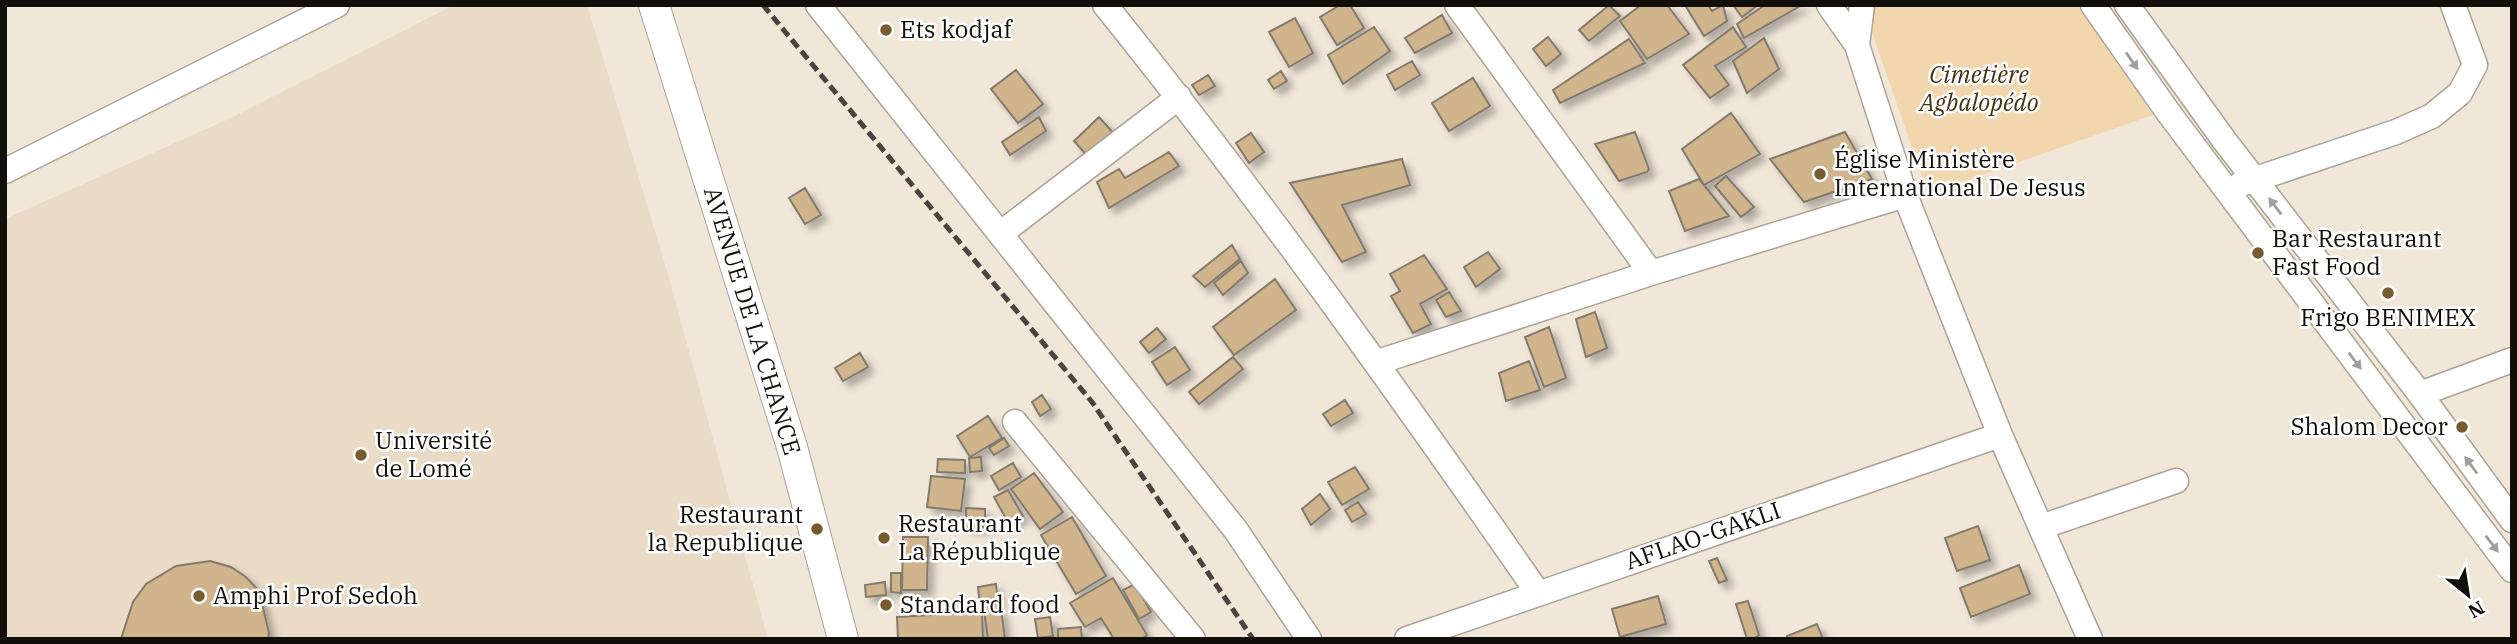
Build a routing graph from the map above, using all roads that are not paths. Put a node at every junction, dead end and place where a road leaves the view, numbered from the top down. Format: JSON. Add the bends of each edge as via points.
{"nodes":[{"id":1,"x":337,"y":5,"type":"edge"},
{"id":2,"x":654,"y":5,"type":"edge"},
{"id":3,"x":818,"y":5,"type":"edge"},
{"id":4,"x":1105,"y":5,"type":"edge"},
{"id":5,"x":1457,"y":5,"type":"edge"},
{"id":6,"x":1829,"y":5,"type":"edge"},
{"id":7,"x":1862,"y":5,"type":"edge"},
{"id":8,"x":2093,"y":5,"type":"edge"},
{"id":9,"x":2127,"y":5,"type":"edge"},
{"id":10,"x":2453,"y":5,"type":"edge"},
{"id":11,"x":300,"y":13,"type":"edge"},
{"id":12,"x":1857,"y":45,"type":"junction"},
{"id":13,"x":1179,"y":97,"type":"junction"},
{"id":14,"x":5,"y":171,"type":"edge"},
{"id":15,"x":2255,"y":179,"type":"junction"},
{"id":16,"x":2227,"y":189,"type":"junction"},
{"id":17,"x":1905,"y":195,"type":"junction"},
{"id":18,"x":1000,"y":234,"type":"junction"},
{"id":19,"x":1651,"y":273,"type":"junction"},
{"id":20,"x":2512,"y":360,"type":"edge"},
{"id":21,"x":1378,"y":362,"type":"junction"},
{"id":22,"x":2420,"y":394,"type":"junction"},
{"id":23,"x":1015,"y":422,"type":"dead end"},
{"id":24,"x":2000,"y":435,"type":"junction"},
{"id":25,"x":2176,"y":481,"type":"dead end"},
{"id":26,"x":2512,"y":520,"type":"edge"},
{"id":27,"x":2040,"y":527,"type":"junction"},
{"id":28,"x":2512,"y":570,"type":"edge"},
{"id":29,"x":1538,"y":593,"type":"junction"},
{"id":30,"x":843,"y":639,"type":"edge"},
{"id":31,"x":1192,"y":639,"type":"edge"},
{"id":32,"x":1309,"y":639,"type":"edge"},
{"id":33,"x":1406,"y":639,"type":"edge"},
{"id":34,"x":2090,"y":639,"type":"edge"}],
"edges":[{"from":1,"to":11,"type":"street"},
{"from":2,"to":30,"type":"main road","name":"AVENUE DE LA CHANCE","via":[[792,447]]},
{"from":3,"to":18,"type":"street"},
{"from":4,"to":13,"type":"street"},
{"from":5,"to":19,"type":"street"},
{"from":6,"to":12,"type":"street"},
{"from":7,"to":12,"type":"street"},
{"from":8,"to":16,"type":"street","one_way":true},
{"from":9,"to":15,"type":"street"},
{"from":10,"to":15,"type":"street","via":[[2475,65],[2460,93],[2432,116],[2396,132]]},
{"from":11,"to":14,"type":"street"},
{"from":12,"to":17,"type":"street"},
{"from":13,"to":18,"type":"street"},
{"from":13,"to":21,"type":"street"},
{"from":15,"to":16,"type":"street"},
{"from":22,"to":15,"type":"street","one_way":true},
{"from":16,"to":28,"type":"street","one_way":true},
{"from":17,"to":19,"type":"street"},
{"from":17,"to":24,"type":"street"},
{"from":18,"to":32,"type":"street","via":[[1235,529]]},
{"from":19,"to":21,"type":"street"},
{"from":20,"to":22,"type":"street"},
{"from":21,"to":29,"type":"street"},
{"from":26,"to":22,"type":"street","one_way":true},
{"from":23,"to":31,"type":"street"},
{"from":24,"to":27,"type":"street"},
{"from":24,"to":29,"type":"street","name":"AFLAO-GAKLI"},
{"from":25,"to":27,"type":"street"},
{"from":27,"to":34,"type":"street"},
{"from":29,"to":33,"type":"street","name":"AFLAO-GAKLI"}]}
